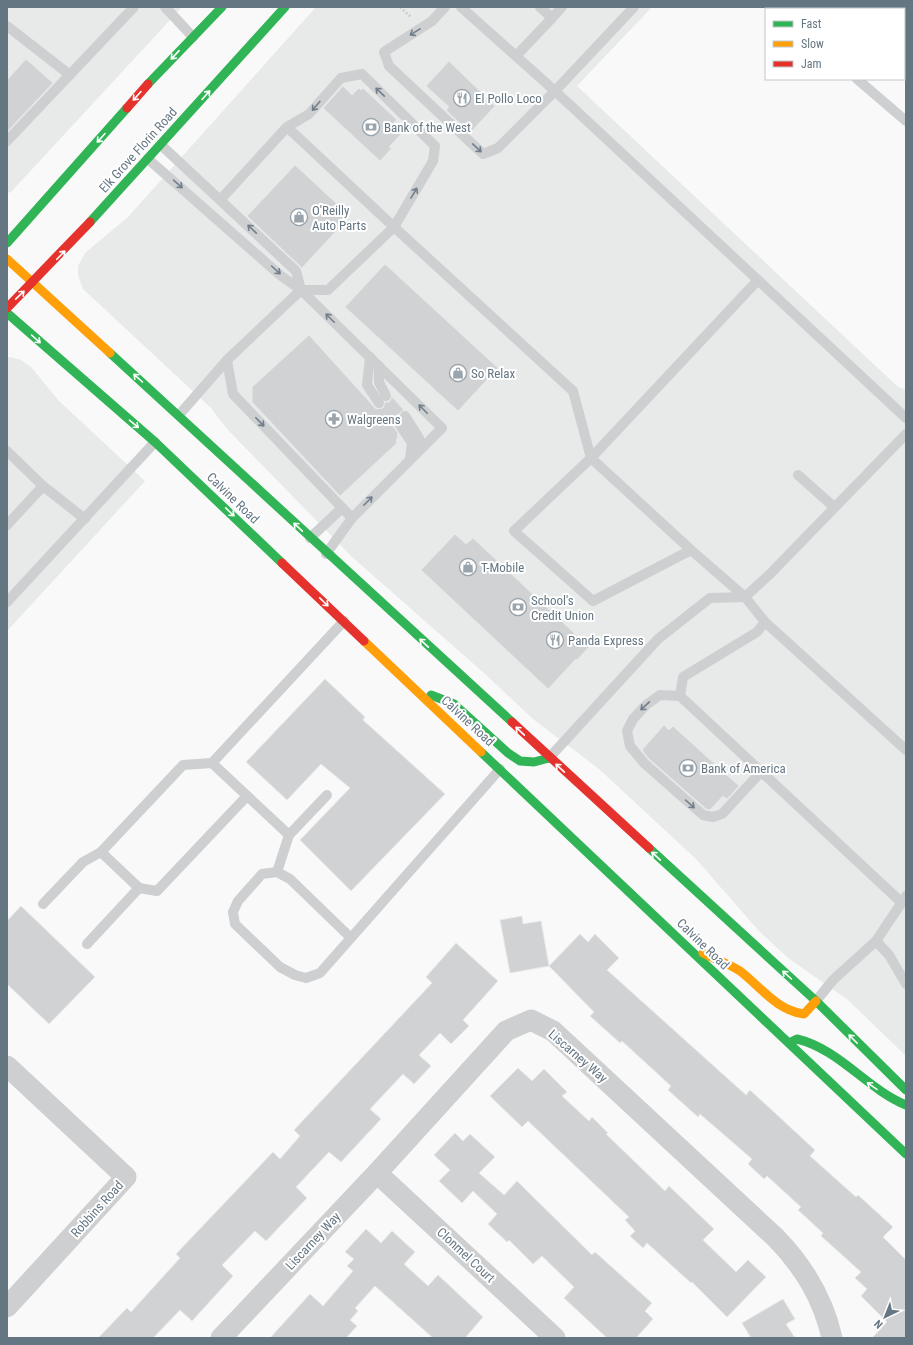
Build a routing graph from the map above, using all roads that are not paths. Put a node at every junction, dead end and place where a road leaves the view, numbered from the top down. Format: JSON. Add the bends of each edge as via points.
{"nodes":[{"id":1,"x":134,"y":7,"type":"edge"},
{"id":2,"x":165,"y":7,"type":"edge"},
{"id":3,"x":222,"y":7,"type":"edge"},
{"id":4,"x":285,"y":7,"type":"edge"},
{"id":5,"x":445,"y":7,"type":"edge"},
{"id":6,"x":461,"y":7,"type":"edge"},
{"id":7,"x":540,"y":7,"type":"edge"},
{"id":8,"x":562,"y":7,"type":"edge"},
{"id":9,"x":634,"y":7,"type":"edge"},
{"id":10,"x":552,"y":18,"type":"junction"},
{"id":11,"x":7,"y":26,"type":"edge"},
{"id":12,"x":193,"y":37,"type":"junction"},
{"id":13,"x":516,"y":56,"type":"junction"},
{"id":14,"x":70,"y":75,"type":"junction"},
{"id":15,"x":858,"y":80,"type":"edge"},
{"id":16,"x":555,"y":91,"type":"junction"},
{"id":17,"x":906,"y":121,"type":"edge"},
{"id":18,"x":287,"y":126,"type":"junction"},
{"id":19,"x":7,"y":141,"type":"edge"},
{"id":20,"x":161,"y":145,"type":"junction"},
{"id":21,"x":148,"y":159,"type":"junction"},
{"id":22,"x":221,"y":199,"type":"junction"},
{"id":23,"x":394,"y":227,"type":"junction"},
{"id":24,"x":7,"y":243,"type":"edge"},
{"id":25,"x":7,"y":259,"type":"edge"},
{"id":26,"x":758,"y":280,"type":"junction"},
{"id":27,"x":34,"y":283,"type":"junction"},
{"id":28,"x":301,"y":290,"type":"junction"},
{"id":29,"x":7,"y":308,"type":"edge"},
{"id":30,"x":7,"y":313,"type":"edge"},
{"id":31,"x":370,"y":357,"type":"junction"},
{"id":32,"x":227,"y":360,"type":"junction"},
{"id":33,"x":379,"y":366,"type":"junction"},
{"id":34,"x":179,"y":415,"type":"junction"},
{"id":35,"x":906,"y":418,"type":"edge"},
{"id":36,"x":906,"y":434,"type":"edge"},
{"id":37,"x":155,"y":442,"type":"junction"},
{"id":38,"x":420,"y":449,"type":"junction"},
{"id":39,"x":7,"y":451,"type":"edge"},
{"id":40,"x":591,"y":458,"type":"junction"},
{"id":41,"x":410,"y":459,"type":"junction"},
{"id":42,"x":798,"y":475,"type":"dead end"},
{"id":43,"x":43,"y":486,"type":"junction"},
{"id":44,"x":834,"y":507,"type":"junction"},
{"id":45,"x":342,"y":508,"type":"junction"},
{"id":46,"x":352,"y":518,"type":"junction"},
{"id":47,"x":85,"y":519,"type":"junction"},
{"id":48,"x":7,"y":525,"type":"edge"},
{"id":49,"x":310,"y":538,"type":"junction"},
{"id":50,"x":691,"y":550,"type":"junction"},
{"id":51,"x":326,"y":554,"type":"junction"},
{"id":52,"x":745,"y":597,"type":"junction"},
{"id":53,"x":7,"y":601,"type":"edge"},
{"id":54,"x":344,"y":621,"type":"junction"},
{"id":55,"x":764,"y":622,"type":"junction"},
{"id":56,"x":415,"y":688,"type":"junction"},
{"id":57,"x":680,"y":696,"type":"junction"},
{"id":58,"x":906,"y":750,"type":"edge"},
{"id":59,"x":549,"y":758,"type":"junction"},
{"id":60,"x":212,"y":764,"type":"junction"},
{"id":61,"x":500,"y":769,"type":"junction"},
{"id":62,"x":761,"y":772,"type":"junction"},
{"id":63,"x":327,"y":795,"type":"dead end"},
{"id":64,"x":248,"y":796,"type":"junction"},
{"id":65,"x":289,"y":835,"type":"junction"},
{"id":66,"x":101,"y":852,"type":"junction"},
{"id":67,"x":277,"y":872,"type":"junction"},
{"id":68,"x":139,"y":888,"type":"junction"},
{"id":69,"x":903,"y":899,"type":"edge"},
{"id":70,"x":43,"y":904,"type":"dead end"},
{"id":71,"x":352,"y":938,"type":"junction"},
{"id":72,"x":876,"y":941,"type":"junction"},
{"id":73,"x":87,"y":944,"type":"dead end"},
{"id":74,"x":684,"y":944,"type":"junction"},
{"id":75,"x":906,"y":984,"type":"edge"},
{"id":76,"x":816,"y":1001,"type":"junction"},
{"id":77,"x":788,"y":1043,"type":"junction"},
{"id":78,"x":7,"y":1066,"type":"edge"},
{"id":79,"x":906,"y":1090,"type":"edge"},
{"id":80,"x":906,"y":1105,"type":"edge"},
{"id":81,"x":906,"y":1154,"type":"edge"},
{"id":82,"x":377,"y":1173,"type":"junction"},
{"id":83,"x":7,"y":1307,"type":"edge"},
{"id":84,"x":222,"y":1338,"type":"edge"},
{"id":85,"x":555,"y":1338,"type":"edge"},
{"id":86,"x":832,"y":1338,"type":"edge"}],
"edges":[{"from":1,"to":14,"type":"lane"},
{"from":2,"to":12,"type":"lane"},
{"from":3,"to":12,"type":"main road"},
{"from":20,"to":4,"type":"main road","name":"Elk Grove Florin Road","one_way":true},
{"from":5,"to":16,"type":"lane","one_way":true,"via":[[432,21],[384,52],[389,66],[483,154],[498,148]]},
{"from":6,"to":13,"type":"lane"},
{"from":7,"to":10,"type":"lane"},
{"from":8,"to":10,"type":"lane"},
{"from":9,"to":16,"type":"lane"},
{"from":10,"to":13,"type":"lane"},
{"from":11,"to":14,"type":"lane"},
{"from":12,"to":24,"type":"main road","one_way":true},
{"from":13,"to":16,"type":"lane"},
{"from":14,"to":19,"type":"lane"},
{"from":15,"to":17,"type":"lane"},
{"from":16,"to":26,"type":"lane"},
{"from":18,"to":22,"type":"lane"},
{"from":18,"to":23,"type":"lane"},
{"from":23,"to":18,"type":"lane","one_way":true,"via":[[433,161],[435,146],[362,74],[341,78],[310,114]]},
{"from":20,"to":21,"type":"main road","name":"Elk Grove Florin Road"},
{"from":20,"to":22,"type":"lane"},
{"from":27,"to":21,"type":"main road","name":"Elk Grove Florin Road","one_way":true},
{"from":21,"to":28,"type":"lane","one_way":true,"via":[[280,275]]},
{"from":28,"to":22,"type":"lane","one_way":true,"via":[[296,271]]},
{"from":23,"to":28,"type":"lane","via":[[328,290]]},
{"from":23,"to":40,"type":"lane","via":[[573,391]]},
{"from":25,"to":27,"type":"main road","name":"Calvine Road"},
{"from":26,"to":35,"type":"lane"},
{"from":26,"to":40,"type":"lane"},
{"from":29,"to":27,"type":"main road","name":"Elk Grove Florin Road","one_way":true},
{"from":34,"to":27,"type":"main road","name":"Calvine Road","one_way":true},
{"from":31,"to":28,"type":"lane","one_way":true},
{"from":28,"to":32,"type":"lane"},
{"from":30,"to":37,"type":"main road","name":"Calvine Road","one_way":true},
{"from":31,"to":33,"type":"lane"},
{"from":31,"to":33,"type":"lane","via":[[367,385],[382,400]]},
{"from":32,"to":34,"type":"lane"},
{"from":32,"to":45,"type":"lane","one_way":true,"via":[[233,394]]},
{"from":38,"to":33,"type":"lane","one_way":true,"via":[[442,428]]},
{"from":49,"to":34,"type":"main road","name":"Calvine Road","one_way":true},
{"from":36,"to":44,"type":"lane"},
{"from":37,"to":47,"type":"lane"},
{"from":37,"to":54,"type":"main road","name":"Calvine Road","one_way":true},
{"from":38,"to":41,"type":"lane"},
{"from":38,"to":41,"type":"lane","via":[[419,438],[401,419],[412,443]]},
{"from":39,"to":43,"type":"lane"},
{"from":40,"to":50,"type":"lane"},
{"from":40,"to":50,"type":"lane","via":[[514,531],[593,600]]},
{"from":46,"to":41,"type":"lane","one_way":true},
{"from":42,"to":44,"type":"lane"},
{"from":43,"to":47,"type":"lane"},
{"from":43,"to":48,"type":"lane"},
{"from":44,"to":52,"type":"lane"},
{"from":45,"to":46,"type":"lane"},
{"from":45,"to":49,"type":"lane"},
{"from":46,"to":51,"type":"lane"},
{"from":47,"to":53,"type":"lane"},
{"from":49,"to":51,"type":"main road","name":"Calvine Road"},
{"from":50,"to":52,"type":"lane"},
{"from":59,"to":51,"type":"main road","name":"Calvine Road","one_way":true},
{"from":52,"to":55,"type":"lane"},
{"from":52,"to":59,"type":"lane","via":[[710,598],[658,639]]},
{"from":54,"to":56,"type":"main road","name":"Calvine Road"},
{"from":54,"to":60,"type":"lane"},
{"from":55,"to":57,"type":"lane","via":[[757,632],[683,677]]},
{"from":55,"to":58,"type":"lane"},
{"from":56,"to":59,"type":"main road","via":[[454,704],[520,761],[534,762]]},
{"from":56,"to":61,"type":"main road","name":"Calvine Road"},
{"from":57,"to":62,"type":"lane"},
{"from":57,"to":62,"type":"lane","one_way":true,"via":[[660,695],[633,719],[627,731],[630,746],[644,763],[702,815],[713,817],[722,814]]},
{"from":76,"to":59,"type":"main road","name":"Calvine Road","one_way":true},
{"from":60,"to":64,"type":"lane"},
{"from":60,"to":66,"type":"lane","via":[[183,765]]},
{"from":61,"to":71,"type":"lane"},
{"from":61,"to":74,"type":"main road","name":"Calvine Road"},
{"from":62,"to":69,"type":"lane"},
{"from":63,"to":65,"type":"lane"},
{"from":64,"to":65,"type":"lane"},
{"from":64,"to":68,"type":"lane","via":[[158,891]]},
{"from":65,"to":67,"type":"lane"},
{"from":66,"to":68,"type":"lane"},
{"from":66,"to":70,"type":"lane","via":[[83,862]]},
{"from":67,"to":71,"type":"lane","via":[[290,879]]},
{"from":67,"to":71,"type":"lane","via":[[262,874],[238,901],[233,912],[235,924],[280,967],[306,978],[320,973]]},
{"from":68,"to":73,"type":"lane"},
{"from":69,"to":72,"type":"lane"},
{"from":72,"to":75,"type":"lane","via":[[889,955]]},
{"from":72,"to":76,"type":"lane","via":[[833,980]]},
{"from":74,"to":76,"type":"main road","via":[[738,970],[785,1009],[796,1014],[804,1014]]},
{"from":74,"to":77,"type":"main road","name":"Calvine Road"},
{"from":79,"to":76,"type":"main road","name":"Calvine Road","one_way":true},
{"from":80,"to":77,"type":"main road","one_way":true,"via":[[888,1098],[824,1050],[797,1038]]},
{"from":77,"to":81,"type":"main road","name":"Calvine Road"},
{"from":78,"to":83,"type":"street","name":"Robbins Road","via":[[126,1177]]},
{"from":82,"to":84,"type":"street","name":"Liscarney Way"},
{"from":82,"to":85,"type":"street","name":"Clonmel Court"},
{"from":82,"to":86,"type":"street","name":"Liscarney Way","via":[[506,1031],[531,1020],[553,1031],[776,1238],[806,1273],[817,1294]]}]}
